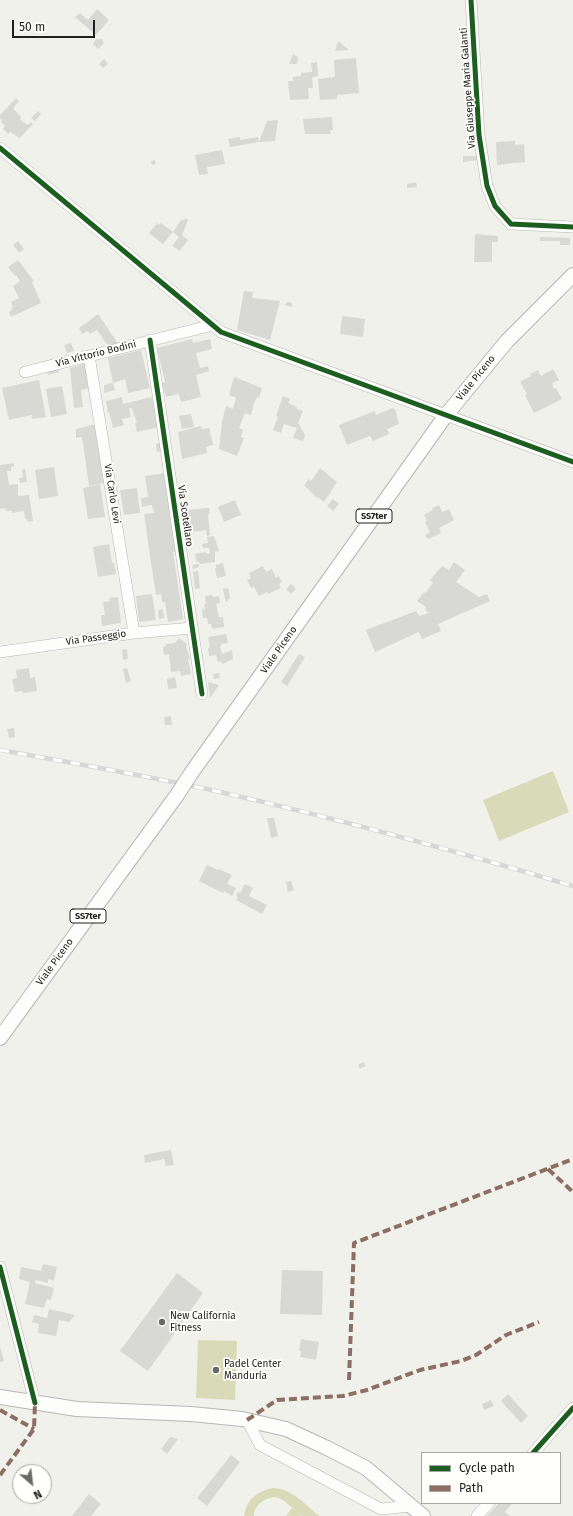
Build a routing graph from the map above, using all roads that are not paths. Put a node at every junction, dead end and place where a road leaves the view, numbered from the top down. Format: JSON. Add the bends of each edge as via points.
{"nodes":[{"id":1,"x":471,"y":0,"type":"edge"},
{"id":2,"x":0,"y":148,"type":"edge"},
{"id":3,"x":573,"y":227,"type":"edge"},
{"id":4,"x":573,"y":275,"type":"edge"},
{"id":5,"x":212,"y":324,"type":"junction"},
{"id":6,"x":150,"y":340,"type":"junction"},
{"id":7,"x":89,"y":356,"type":"junction"},
{"id":8,"x":25,"y":372,"type":"dead end"},
{"id":9,"x":446,"y":416,"type":"junction"},
{"id":10,"x":573,"y":462,"type":"edge"},
{"id":11,"x":192,"y":628,"type":"junction"},
{"id":12,"x":134,"y":633,"type":"junction"},
{"id":13,"x":0,"y":652,"type":"edge"},
{"id":14,"x":202,"y":694,"type":"dead end"},
{"id":15,"x":0,"y":1038,"type":"edge"},
{"id":16,"x":0,"y":1267,"type":"edge"},
{"id":17,"x":0,"y":1397,"type":"edge"},
{"id":18,"x":35,"y":1403,"type":"junction"},
{"id":19,"x":573,"y":1408,"type":"edge"},
{"id":20,"x":247,"y":1420,"type":"junction"},
{"id":21,"x":534,"y":1452,"type":"edge"},
{"id":22,"x":488,"y":1504,"type":"edge"},
{"id":23,"x":411,"y":1506,"type":"junction"},
{"id":24,"x":423,"y":1516,"type":"edge"},
{"id":25,"x":477,"y":1516,"type":"edge"}],
"edges":[{"from":1,"to":3,"type":"street","name":"Via Giuseppe Maria Galanti","via":[[479,135],[487,186],[494,206],[511,224]]},
{"from":2,"to":5,"type":"street"},
{"from":4,"to":9,"type":"main road","name":"Viale Piceno","number":"SS7ter","via":[[507,341]]},
{"from":5,"to":6,"type":"street","name":"Via Vittorio Bodini"},
{"from":5,"to":9,"type":"street","via":[[221,332]]},
{"from":6,"to":7,"type":"street","name":"Via Vittorio Bodini"},
{"from":6,"to":11,"type":"street","name":"Via Scotellaro"},
{"from":7,"to":8,"type":"street","name":"Via Vittorio Bodini"},
{"from":7,"to":12,"type":"street","name":"Via Carlo Levi"},
{"from":9,"to":10,"type":"street"},
{"from":9,"to":15,"type":"main road","name":"Viale Piceno","number":"SS7ter","bridge":true},
{"from":11,"to":12,"type":"street","name":"Via Passeggio"},
{"from":11,"to":14,"type":"street","name":"Via Scotellaro"},
{"from":12,"to":13,"type":"street","name":"Via Passeggio"},
{"from":16,"to":18,"type":"street"},
{"from":17,"to":18,"type":"main road"},
{"from":18,"to":20,"type":"main road","via":[[77,1409],[191,1414]]},
{"from":19,"to":21,"type":"street"},
{"from":20,"to":23,"type":"main road","via":[[286,1429],[366,1468]]},
{"from":20,"to":23,"type":"street","via":[[260,1445],[381,1509]]},
{"from":22,"to":25,"type":"street"},
{"from":23,"to":24,"type":"main road"}]}
